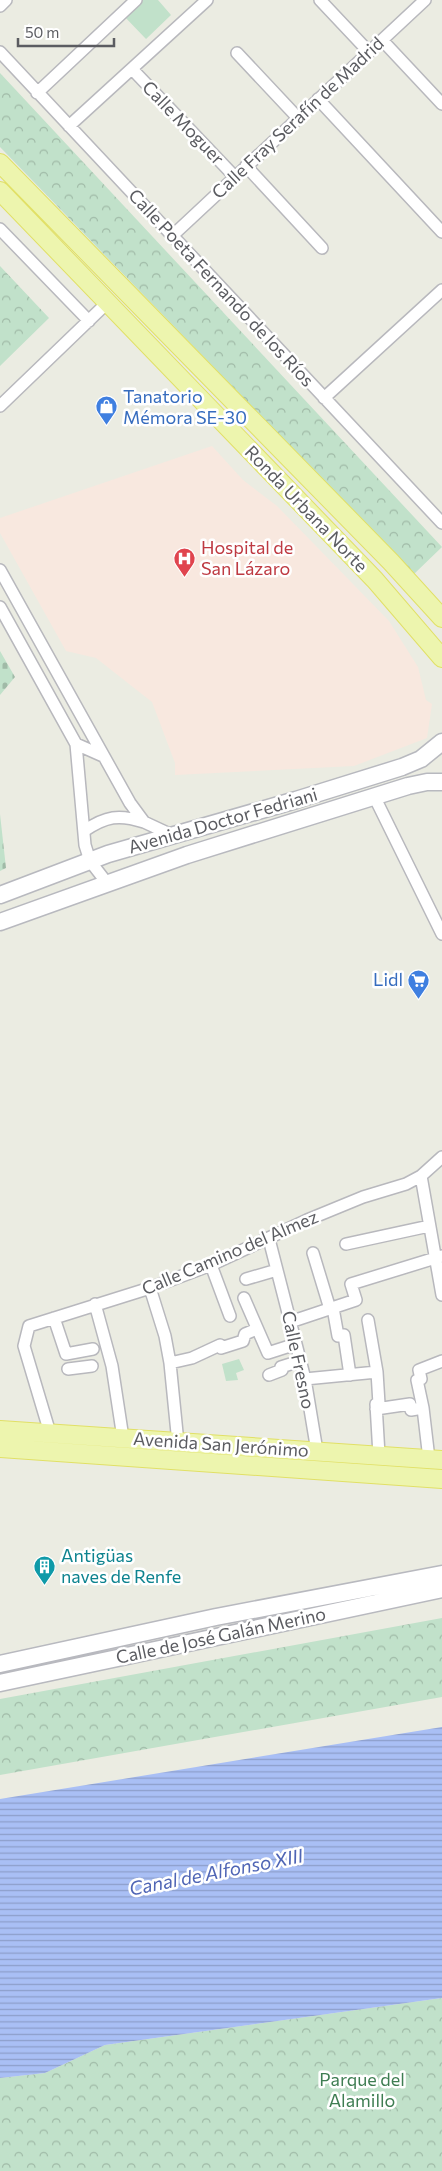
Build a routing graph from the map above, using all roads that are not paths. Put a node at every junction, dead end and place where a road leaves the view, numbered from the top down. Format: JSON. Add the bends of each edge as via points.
{"nodes":[{"id":1,"x":6,"y":0,"type":"edge"},
{"id":2,"x":136,"y":0,"type":"edge"},
{"id":3,"x":207,"y":0,"type":"edge"},
{"id":4,"x":320,"y":0,"type":"edge"},
{"id":5,"x":425,"y":0,"type":"edge"},
{"id":6,"x":0,"y":6,"type":"edge"},
{"id":7,"x":382,"y":40,"type":"junction"},
{"id":8,"x":0,"y":52,"type":"edge"},
{"id":9,"x":369,"y":52,"type":"junction"},
{"id":10,"x":237,"y":53,"type":"dead end"},
{"id":11,"x":132,"y":68,"type":"junction"},
{"id":12,"x":37,"y":93,"type":"junction"},
{"id":13,"x":318,"y":99,"type":"junction"},
{"id":14,"x":442,"y":104,"type":"edge"},
{"id":15,"x":298,"y":118,"type":"junction"},
{"id":16,"x":69,"y":126,"type":"junction"},
{"id":17,"x":0,"y":157,"type":"edge"},
{"id":18,"x":0,"y":163,"type":"edge"},
{"id":19,"x":246,"y":166,"type":"junction"},
{"id":20,"x":235,"y":177,"type":"junction"},
{"id":21,"x":16,"y":179,"type":"junction"},
{"id":22,"x":1,"y":192,"type":"edge"},
{"id":23,"x":0,"y":229,"type":"edge"},
{"id":24,"x":442,"y":232,"type":"edge"},
{"id":25,"x":172,"y":236,"type":"junction"},
{"id":26,"x":322,"y":248,"type":"dead end"},
{"id":27,"x":442,"y":290,"type":"edge"},
{"id":28,"x":107,"y":304,"type":"junction"},
{"id":29,"x":89,"y":321,"type":"junction"},
{"id":30,"x":324,"y":398,"type":"junction"},
{"id":31,"x":0,"y":406,"type":"edge"},
{"id":32,"x":442,"y":523,"type":"edge"},
{"id":33,"x":0,"y":570,"type":"edge"},
{"id":34,"x":0,"y":606,"type":"edge"},
{"id":35,"x":442,"y":618,"type":"edge"},
{"id":36,"x":442,"y":658,"type":"edge"},
{"id":37,"x":442,"y":742,"type":"edge"},
{"id":38,"x":76,"y":744,"type":"junction"},
{"id":39,"x":103,"y":756,"type":"junction"},
{"id":40,"x":442,"y":782,"type":"edge"},
{"id":41,"x":374,"y":796,"type":"junction"},
{"id":42,"x":144,"y":822,"type":"junction"},
{"id":43,"x":84,"y":831,"type":"junction"},
{"id":44,"x":174,"y":836,"type":"junction"},
{"id":45,"x":90,"y":860,"type":"junction"},
{"id":46,"x":107,"y":883,"type":"junction"},
{"id":47,"x":0,"y":895,"type":"edge"},
{"id":48,"x":0,"y":922,"type":"edge"},
{"id":49,"x":442,"y":934,"type":"edge"},
{"id":50,"x":442,"y":1157,"type":"edge"},
{"id":51,"x":421,"y":1176,"type":"junction"},
{"id":52,"x":428,"y":1226,"type":"junction"},
{"id":53,"x":269,"y":1239,"type":"junction"},
{"id":54,"x":346,"y":1244,"type":"dead end"},
{"id":55,"x":313,"y":1253,"type":"dead end"},
{"id":56,"x":438,"y":1257,"type":"edge"},
{"id":57,"x":211,"y":1265,"type":"junction"},
{"id":58,"x":277,"y":1270,"type":"junction"},
{"id":59,"x":246,"y":1279,"type":"dead end"},
{"id":60,"x":150,"y":1288,"type":"junction"},
{"id":61,"x":442,"y":1295,"type":"edge"},
{"id":62,"x":244,"y":1298,"type":"dead end"},
{"id":63,"x":95,"y":1304,"type":"junction"},
{"id":64,"x":331,"y":1309,"type":"junction"},
{"id":65,"x":230,"y":1316,"type":"dead end"},
{"id":66,"x":54,"y":1318,"type":"junction"},
{"id":67,"x":368,"y":1320,"type":"dead end"},
{"id":68,"x":290,"y":1322,"type":"junction"},
{"id":69,"x":257,"y":1329,"type":"junction"},
{"id":70,"x":296,"y":1344,"type":"junction"},
{"id":71,"x":93,"y":1349,"type":"dead end"},
{"id":72,"x":78,"y":1352,"type":"junction"},
{"id":73,"x":300,"y":1361,"type":"junction"},
{"id":74,"x":442,"y":1361,"type":"edge"},
{"id":75,"x":170,"y":1364,"type":"junction"},
{"id":76,"x":68,"y":1370,"type":"dead end"},
{"id":77,"x":376,"y":1372,"type":"junction"},
{"id":78,"x":269,"y":1375,"type":"dead end"},
{"id":79,"x":350,"y":1375,"type":"junction"},
{"id":80,"x":305,"y":1379,"type":"junction"},
{"id":81,"x":424,"y":1408,"type":"junction"},
{"id":82,"x":376,"y":1409,"type":"junction"},
{"id":83,"x":0,"y":1430,"type":"edge"},
{"id":84,"x":50,"y":1433,"type":"junction"},
{"id":85,"x":123,"y":1438,"type":"junction"},
{"id":86,"x":178,"y":1443,"type":"junction"},
{"id":87,"x":0,"y":1448,"type":"edge"},
{"id":88,"x":317,"y":1451,"type":"junction"},
{"id":89,"x":379,"y":1455,"type":"junction"},
{"id":90,"x":435,"y":1459,"type":"edge"},
{"id":91,"x":442,"y":1478,"type":"edge"},
{"id":92,"x":442,"y":1574,"type":"edge"},
{"id":93,"x":442,"y":1588,"type":"edge"},
{"id":94,"x":0,"y":1664,"type":"edge"},
{"id":95,"x":0,"y":1683,"type":"edge"}],
"edges":[{"from":1,"to":6,"type":"street"},
{"from":2,"to":12,"type":"street"},
{"from":3,"to":11,"type":"street"},
{"from":4,"to":9,"type":"street"},
{"from":5,"to":7,"type":"street","name":"Calle Fray Serafín de Madrid"},
{"from":7,"to":9,"type":"street","name":"Calle Fray Serafín de Madrid"},
{"from":7,"to":14,"type":"street"},
{"from":8,"to":12,"type":"street","name":"Calle Poeta Fernando de los Ríos"},
{"from":9,"to":13,"type":"street","name":"Calle Fray Serafín de Madrid"},
{"from":10,"to":15,"type":"street"},
{"from":11,"to":16,"type":"street"},
{"from":11,"to":20,"type":"street","name":"Calle Moguer"},
{"from":12,"to":16,"type":"street","name":"Calle Poeta Fernando de los Ríos"},
{"from":13,"to":15,"type":"street","name":"Calle Fray Serafín de Madrid"},
{"from":13,"to":24,"type":"street"},
{"from":15,"to":19,"type":"street","name":"Calle Fray Serafín de Madrid"},
{"from":16,"to":25,"type":"street","name":"Calle Poeta Fernando de los Ríos"},
{"from":17,"to":21,"type":"main road"},
{"from":18,"to":21,"type":"main road","name":"Ronda Urbana Norte"},
{"from":19,"to":20,"type":"street","name":"Calle Fray Serafín de Madrid"},
{"from":19,"to":26,"type":"street"},
{"from":20,"to":25,"type":"street","name":"Calle Fray Serafín de Madrid"},
{"from":21,"to":35,"type":"main road","name":"Ronda Urbana Norte"},
{"from":22,"to":28,"type":"main road","name":"Ronda Urbana Norte"},
{"from":23,"to":29,"type":"street"},
{"from":25,"to":30,"type":"street","name":"Calle Poeta Fernando de los Ríos"},
{"from":27,"to":30,"type":"street"},
{"from":28,"to":29,"type":"street"},
{"from":28,"to":36,"type":"main road","name":"Ronda Urbana Norte","via":[[375,580]]},
{"from":29,"to":31,"type":"street"},
{"from":30,"to":32,"type":"street","name":"Calle Poeta Fernando de los Ríos"},
{"from":33,"to":39,"type":"street"},
{"from":34,"to":38,"type":"street"},
{"from":37,"to":44,"type":"main road","name":"Avenida Doctor Fedriani","via":[[421,759],[407,765]]},
{"from":38,"to":39,"type":"street"},
{"from":38,"to":43,"type":"street"},
{"from":39,"to":42,"type":"street"},
{"from":40,"to":41,"type":"main road","name":"Avenida Doctor Fedriani","via":[[427,782]]},
{"from":41,"to":46,"type":"main road","name":"Avenida Doctor Fedriani"},
{"from":41,"to":49,"type":"street"},
{"from":42,"to":43,"type":"street","via":[[124,816],[97,822]]},
{"from":42,"to":44,"type":"street"},
{"from":43,"to":45,"type":"street"},
{"from":44,"to":45,"type":"main road","name":"Avenida Doctor Fedriani"},
{"from":45,"to":46,"type":"street"},
{"from":45,"to":47,"type":"main road","name":"Avenida Doctor Fedriani"},
{"from":46,"to":48,"type":"main road","name":"Avenida Doctor Fedriani"},
{"from":50,"to":51,"type":"street","name":"Calle Camino del Almez"},
{"from":51,"to":52,"type":"street"},
{"from":51,"to":53,"type":"street","name":"Calle Camino del Almez","via":[[307,1220]]},
{"from":52,"to":54,"type":"street"},
{"from":52,"to":56,"type":"street"},
{"from":53,"to":57,"type":"street","name":"Calle Camino del Almez"},
{"from":53,"to":58,"type":"street","name":"Calle Fresno"},
{"from":55,"to":64,"type":"street"},
{"from":56,"to":61,"type":"street"},
{"from":56,"to":64,"type":"street","via":[[351,1284],[356,1300]]},
{"from":57,"to":60,"type":"street","name":"Calle Camino del Almez"},
{"from":57,"to":65,"type":"street"},
{"from":58,"to":59,"type":"street"},
{"from":58,"to":68,"type":"street","name":"Calle Fresno"},
{"from":60,"to":63,"type":"street","name":"Calle Camino del Almez"},
{"from":60,"to":75,"type":"street"},
{"from":62,"to":69,"type":"street"},
{"from":63,"to":66,"type":"street","name":"Calle Camino del Almez"},
{"from":63,"to":85,"type":"street","via":[[112,1366]]},
{"from":64,"to":68,"type":"street"},
{"from":64,"to":79,"type":"street","via":[[338,1336],[344,1335]]},
{"from":66,"to":72,"type":"street","via":[[66,1354]]},
{"from":66,"to":84,"type":"street","name":"Calle Camino del Almez","via":[[29,1326],[24,1346]]},
{"from":67,"to":77,"type":"street"},
{"from":68,"to":70,"type":"street","name":"Calle Fresno"},
{"from":69,"to":70,"type":"street","via":[[268,1354]]},
{"from":69,"to":75,"type":"street","via":[[245,1334],[244,1341],[232,1346],[220,1346]]},
{"from":70,"to":73,"type":"street","name":"Calle Fresno"},
{"from":71,"to":72,"type":"street"},
{"from":72,"to":76,"type":"street","via":[[86,1366]]},
{"from":73,"to":78,"type":"street"},
{"from":73,"to":80,"type":"street","name":"Calle Fresno"},
{"from":74,"to":81,"type":"street","via":[[419,1370],[421,1379],[417,1380]]},
{"from":75,"to":86,"type":"street"},
{"from":77,"to":79,"type":"street"},
{"from":77,"to":82,"type":"street","via":[[379,1404],[376,1404]]},
{"from":79,"to":80,"type":"street"},
{"from":80,"to":88,"type":"street","name":"Calle Fresno"},
{"from":81,"to":82,"type":"street","via":[[411,1410],[410,1404]]},
{"from":81,"to":90,"type":"street"},
{"from":82,"to":89,"type":"street"},
{"from":83,"to":84,"type":"main road","name":"Avenida San Jerónimo"},
{"from":84,"to":85,"type":"main road","name":"Avenida San Jerónimo"},
{"from":85,"to":86,"type":"main road","name":"Avenida San Jerónimo"},
{"from":86,"to":88,"type":"main road","name":"Avenida San Jerónimo"},
{"from":87,"to":91,"type":"main road","name":"Avenida San Jerónimo"},
{"from":88,"to":89,"type":"main road","name":"Avenida San Jerónimo"},
{"from":89,"to":90,"type":"main road","name":"Avenida San Jerónimo"},
{"from":92,"to":94,"type":"main road","name":"Calle de José Galán Merino","via":[[216,1617]]},
{"from":93,"to":95,"type":"main road","name":"Calle de José Galán Merino"}]}
